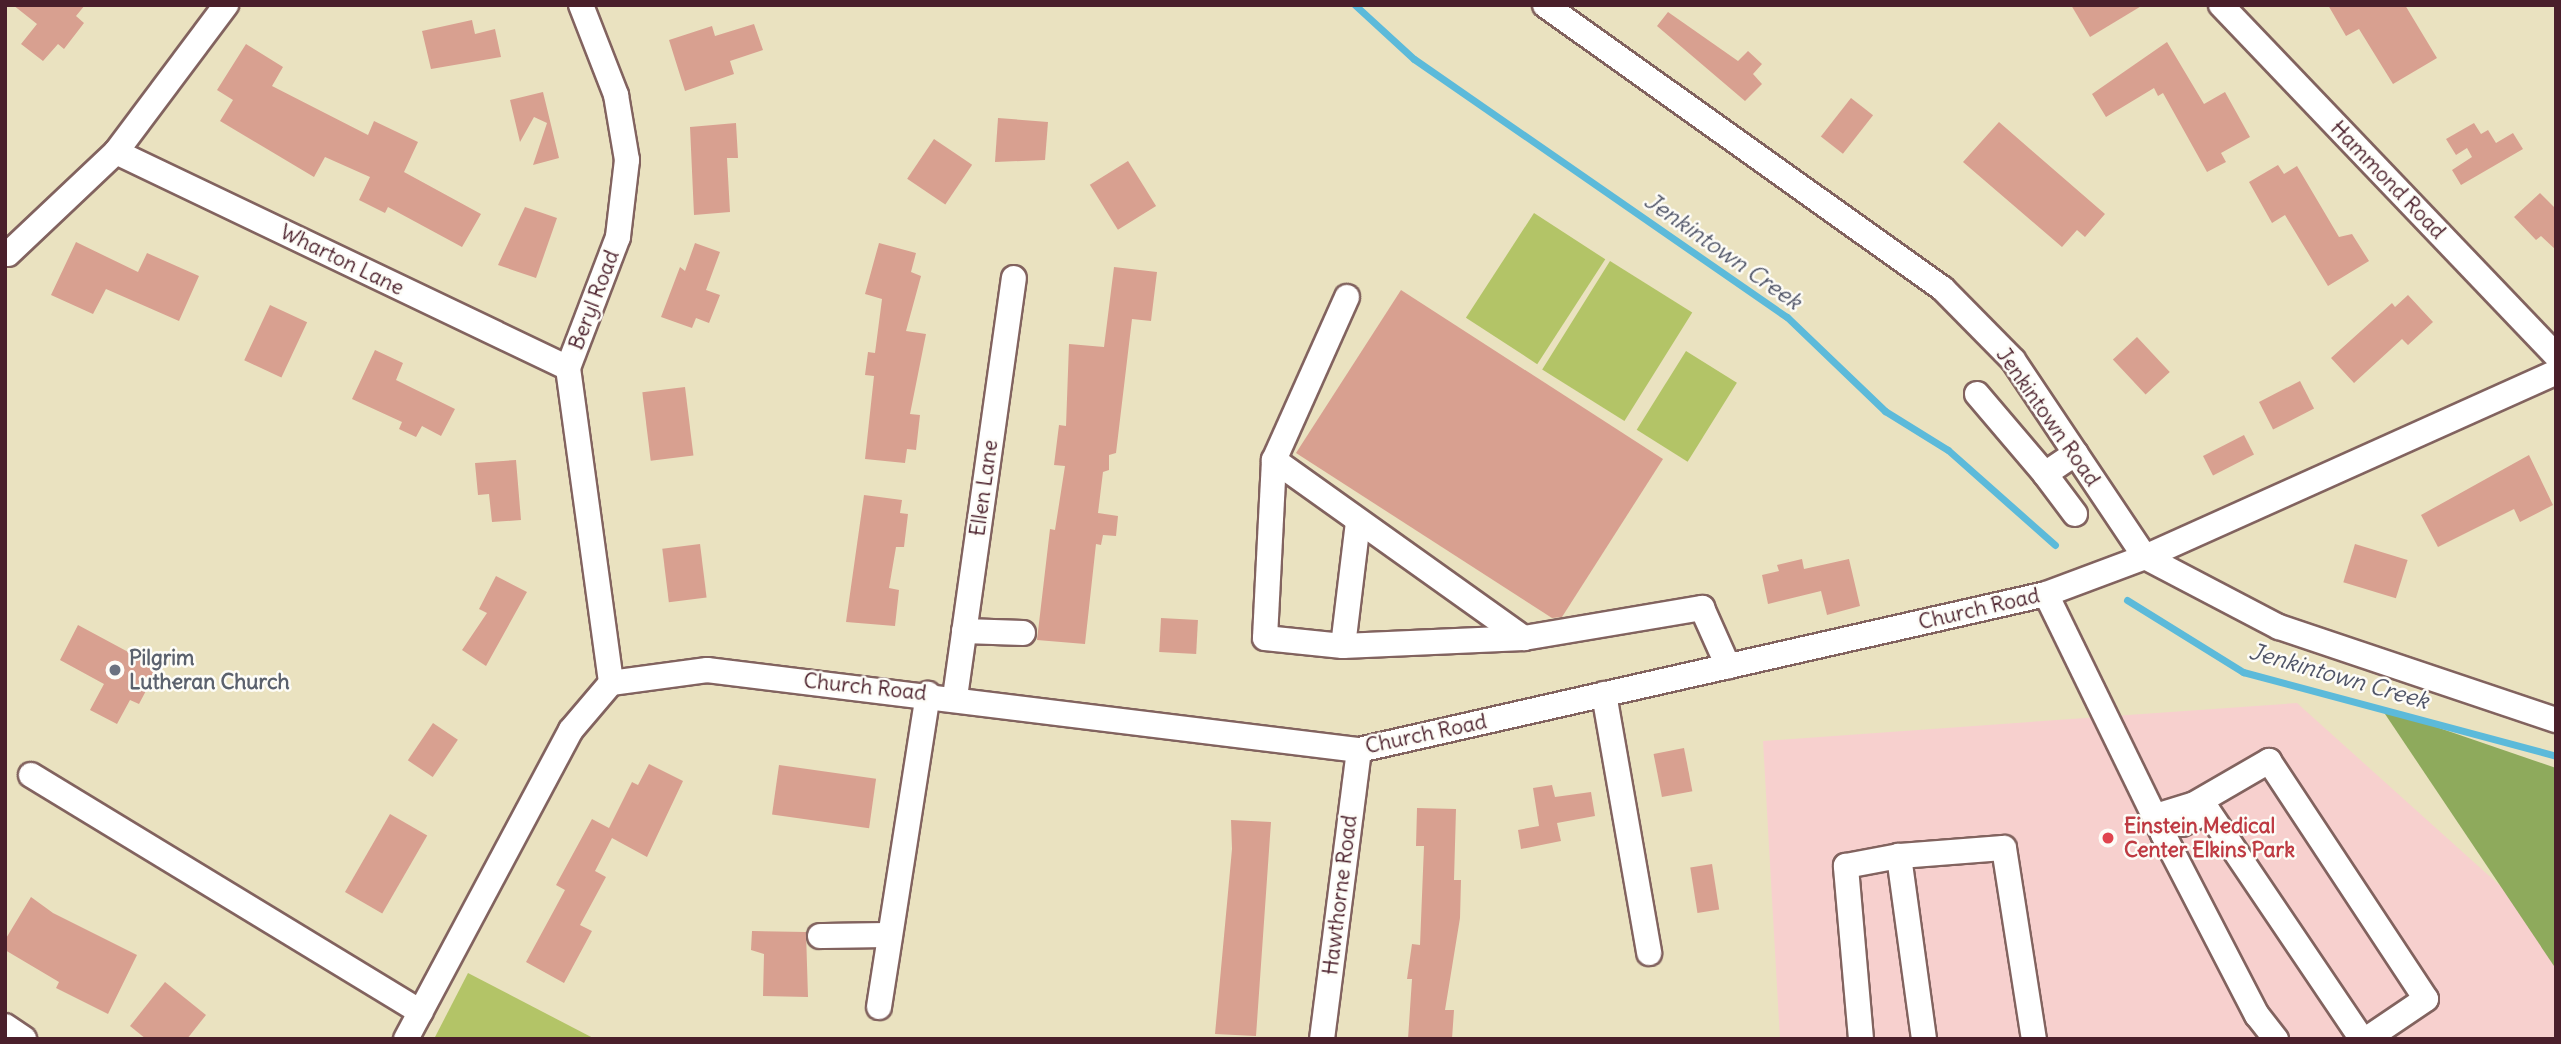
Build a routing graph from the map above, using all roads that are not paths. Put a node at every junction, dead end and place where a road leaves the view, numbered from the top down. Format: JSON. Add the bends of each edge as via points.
{"nodes":[{"id":1,"x":226,"y":5,"type":"edge"},
{"id":2,"x":581,"y":5,"type":"edge"},
{"id":3,"x":1545,"y":5,"type":"edge"},
{"id":4,"x":2221,"y":5,"type":"edge"},
{"id":5,"x":116,"y":152,"type":"junction"},
{"id":6,"x":8,"y":254,"type":"dead end"},
{"id":7,"x":1014,"y":278,"type":"dead end"},
{"id":8,"x":1347,"y":297,"type":"dead end"},
{"id":9,"x":2556,"y":356,"type":"edge"},
{"id":10,"x":568,"y":369,"type":"junction"},
{"id":11,"x":2556,"y":372,"type":"edge"},
{"id":12,"x":1977,"y":394,"type":"dead end"},
{"id":13,"x":2076,"y":453,"type":"junction"},
{"id":14,"x":1274,"y":460,"type":"junction"},
{"id":15,"x":2045,"y":474,"type":"junction"},
{"id":16,"x":2075,"y":514,"type":"dead end"},
{"id":17,"x":1358,"y":522,"type":"junction"},
{"id":18,"x":2145,"y":557,"type":"junction"},
{"id":19,"x":2046,"y":593,"type":"junction"},
{"id":20,"x":964,"y":631,"type":"junction"},
{"id":21,"x":1023,"y":633,"type":"dead end"},
{"id":22,"x":1524,"y":638,"type":"junction"},
{"id":23,"x":1343,"y":646,"type":"junction"},
{"id":24,"x":1728,"y":666,"type":"junction"},
{"id":25,"x":611,"y":683,"type":"junction"},
{"id":26,"x":928,"y":694,"type":"junction"},
{"id":27,"x":1604,"y":694,"type":"junction"},
{"id":28,"x":955,"y":697,"type":"junction"},
{"id":29,"x":2556,"y":720,"type":"edge"},
{"id":30,"x":1359,"y":750,"type":"junction"},
{"id":31,"x":31,"y":775,"type":"dead end"},
{"id":32,"x":2159,"y":825,"type":"junction"},
{"id":33,"x":1899,"y":856,"type":"junction"},
{"id":34,"x":890,"y":935,"type":"junction"},
{"id":35,"x":820,"y":936,"type":"dead end"},
{"id":36,"x":1649,"y":953,"type":"dead end"},
{"id":37,"x":879,"y":1007,"type":"dead end"},
{"id":38,"x":421,"y":1012,"type":"junction"},
{"id":39,"x":5,"y":1026,"type":"edge"},
{"id":40,"x":24,"y":1039,"type":"edge"},
{"id":41,"x":406,"y":1039,"type":"edge"},
{"id":42,"x":1322,"y":1039,"type":"edge"},
{"id":43,"x":1861,"y":1039,"type":"edge"},
{"id":44,"x":1923,"y":1039,"type":"edge"},
{"id":45,"x":2034,"y":1039,"type":"edge"},
{"id":46,"x":2276,"y":1039,"type":"edge"},
{"id":47,"x":2362,"y":1039,"type":"edge"},
{"id":48,"x":2367,"y":1039,"type":"edge"}],
"edges":[{"from":1,"to":5,"type":"street"},
{"from":2,"to":10,"type":"street","name":"Beryl Road","via":[[616,95],[627,160],[618,237]]},
{"from":3,"to":13,"type":"street","name":"Jenkintown Road","via":[[1943,289],[2014,360]]},
{"from":4,"to":9,"type":"street","name":"Hammond Road"},
{"from":5,"to":6,"type":"street"},
{"from":5,"to":10,"type":"street","name":"Wharton Lane"},
{"from":7,"to":20,"type":"street","name":"Ellen Lane"},
{"from":8,"to":14,"type":"street"},
{"from":10,"to":25,"type":"street","name":"Beryl Road"},
{"from":11,"to":18,"type":"street","name":"Church Road"},
{"from":12,"to":15,"type":"street"},
{"from":13,"to":15,"type":"street"},
{"from":13,"to":18,"type":"street","name":"Jenkintown Road"},
{"from":14,"to":17,"type":"street"},
{"from":14,"to":23,"type":"street","via":[[1265,638]]},
{"from":15,"to":16,"type":"street"},
{"from":17,"to":22,"type":"street"},
{"from":17,"to":23,"type":"street"},
{"from":18,"to":19,"type":"street","name":"Church Road"},
{"from":18,"to":29,"type":"street","name":"Jenkintown Road","via":[[2278,627]]},
{"from":19,"to":24,"type":"street","name":"Church Road"},
{"from":19,"to":32,"type":"street"},
{"from":20,"to":21,"type":"street"},
{"from":20,"to":28,"type":"street","name":"Ellen Lane"},
{"from":22,"to":23,"type":"street"},
{"from":22,"to":24,"type":"street","via":[[1702,608]]},
{"from":24,"to":27,"type":"street","name":"Church Road"},
{"from":25,"to":26,"type":"street","name":"Church Road","via":[[707,670]]},
{"from":25,"to":38,"type":"street","via":[[571,730]]},
{"from":26,"to":28,"type":"street","name":"Church Road"},
{"from":26,"to":34,"type":"street"},
{"from":27,"to":30,"type":"street","name":"Church Road"},
{"from":27,"to":36,"type":"street"},
{"from":28,"to":30,"type":"street","name":"Church Road"},
{"from":30,"to":42,"type":"street","name":"Hawthorne Road"},
{"from":31,"to":38,"type":"street"},
{"from":32,"to":46,"type":"street","via":[[2258,1015]]},
{"from":32,"to":47,"type":"street","via":[[2208,811]]},
{"from":32,"to":48,"type":"street","via":[[2269,761],[2426,999]]},
{"from":33,"to":43,"type":"street","via":[[1846,866]]},
{"from":33,"to":44,"type":"street"},
{"from":33,"to":45,"type":"street","via":[[2004,848]]},
{"from":34,"to":35,"type":"street"},
{"from":34,"to":37,"type":"street"},
{"from":38,"to":41,"type":"street"},
{"from":39,"to":40,"type":"street"}]}
